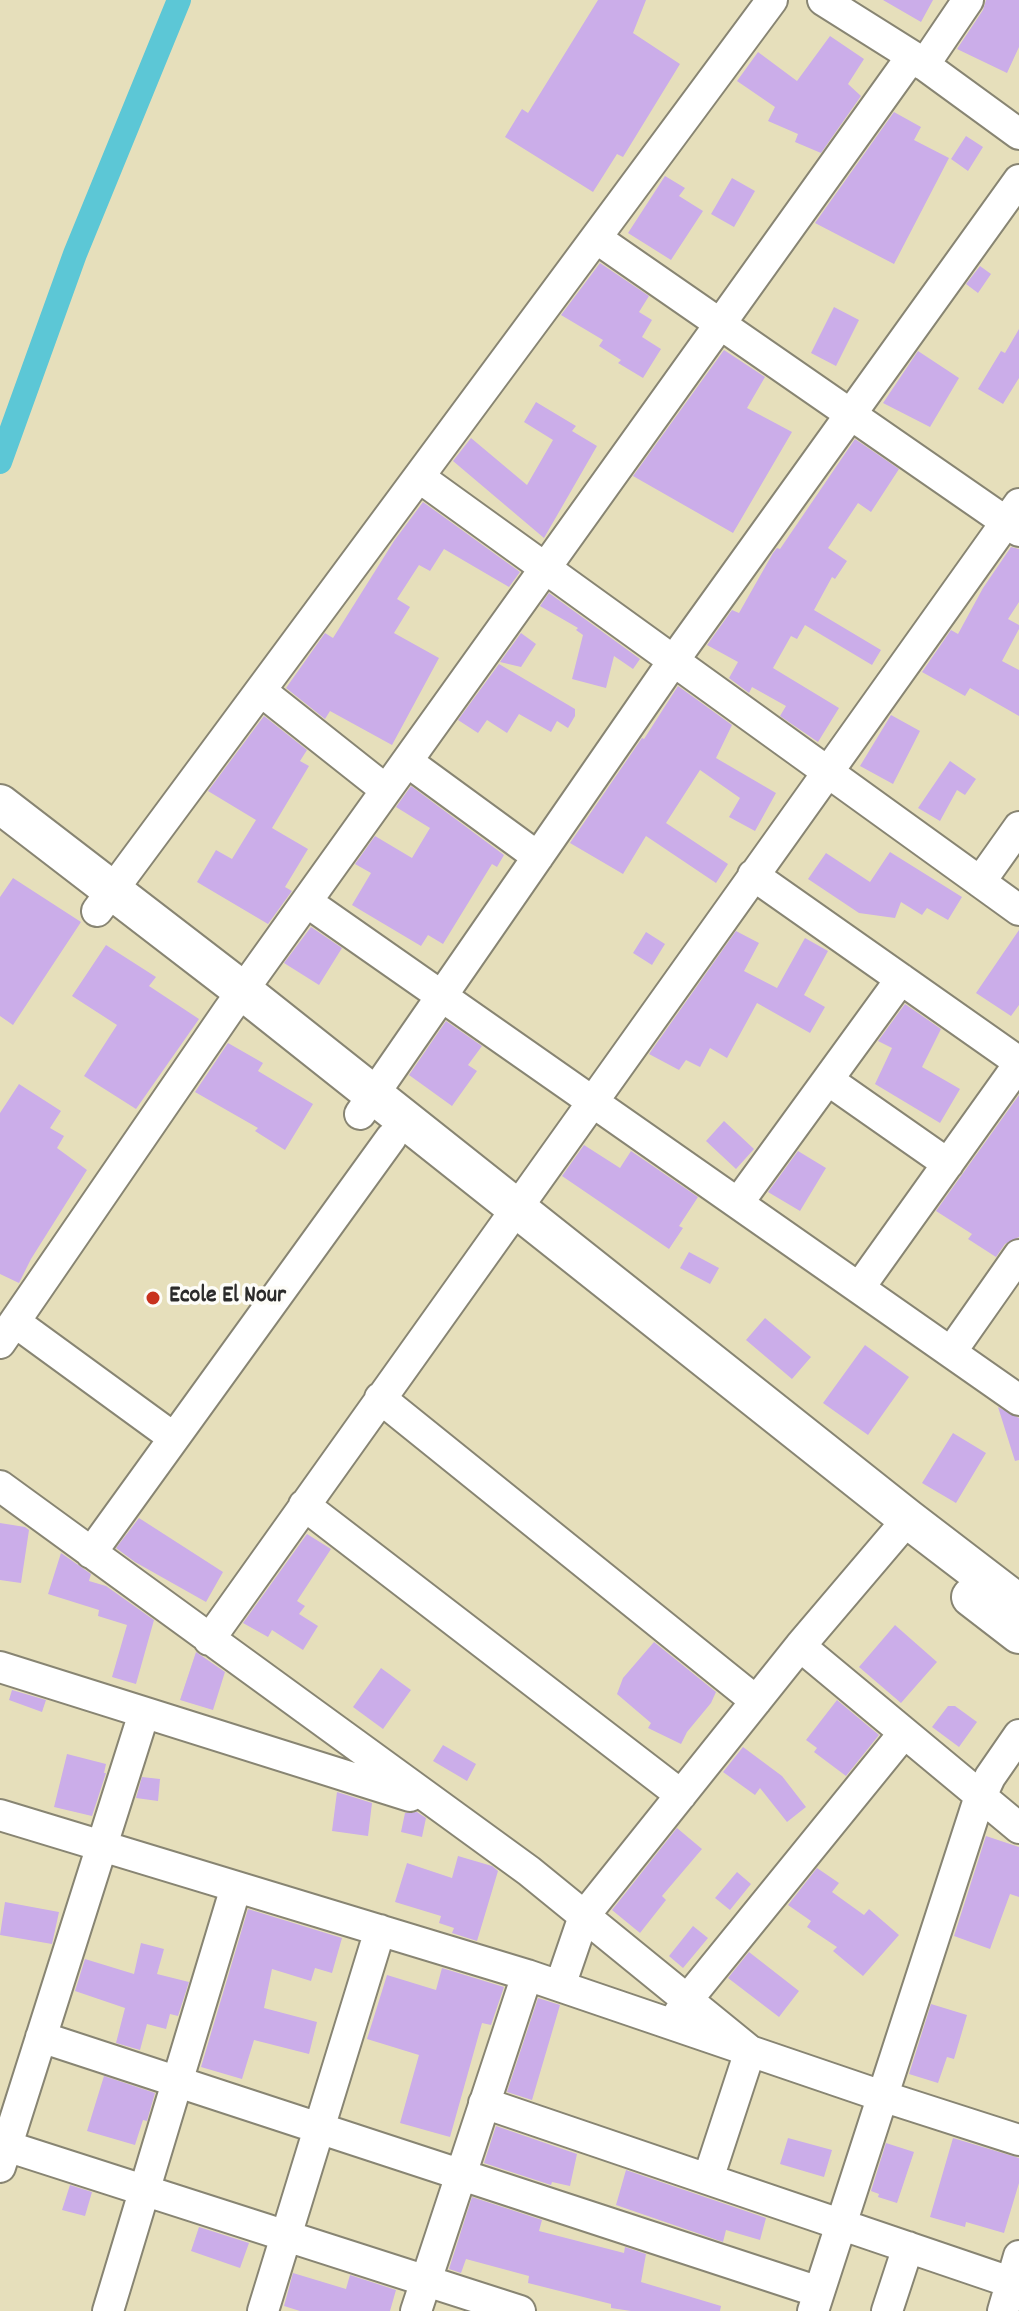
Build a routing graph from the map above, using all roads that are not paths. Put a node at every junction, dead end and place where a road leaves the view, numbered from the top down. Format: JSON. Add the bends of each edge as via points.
{"nodes":[{"id":1,"x":772,"y":0,"type":"edge"},
{"id":2,"x":823,"y":0,"type":"edge"},
{"id":3,"x":968,"y":0,"type":"edge"},
{"id":4,"x":918,"y":61,"type":"junction"},
{"id":5,"x":1019,"y":134,"type":"edge"},
{"id":6,"x":1019,"y":180,"type":"edge"},
{"id":7,"x":596,"y":238,"type":"junction"},
{"id":8,"x":720,"y":325,"type":"junction"},
{"id":9,"x":851,"y":415,"type":"junction"},
{"id":10,"x":419,"y":477,"type":"junction"},
{"id":11,"x":1015,"y":519,"type":"edge"},
{"id":12,"x":547,"y":568,"type":"junction"},
{"id":13,"x":674,"y":660,"type":"junction"},
{"id":14,"x":261,"y":691,"type":"junction"},
{"id":15,"x":408,"y":762,"type":"junction"},
{"id":16,"x":827,"y":771,"type":"junction"},
{"id":17,"x":386,"y":790,"type":"junction"},
{"id":18,"x":0,"y":804,"type":"edge"},
{"id":19,"x":1019,"y":827,"type":"edge"},
{"id":20,"x":22,"y":843,"type":"edge"},
{"id":21,"x":538,"y":857,"type":"junction"},
{"id":22,"x":753,"y":875,"type":"junction"},
{"id":23,"x":980,"y":882,"type":"junction"},
{"id":24,"x":105,"y":901,"type":"junction"},
{"id":25,"x":307,"y":902,"type":"junction"},
{"id":26,"x":1019,"y":910,"type":"edge"},
{"id":27,"x":901,"y":979,"type":"junction"},
{"id":28,"x":443,"y":995,"type":"junction"},
{"id":29,"x":236,"y":1001,"type":"junction"},
{"id":30,"x":1019,"y":1063,"type":"edge"},
{"id":31,"x":828,"y":1080,"type":"junction"},
{"id":32,"x":592,"y":1100,"type":"junction"},
{"id":33,"x":367,"y":1104,"type":"junction"},
{"id":34,"x":391,"y":1138,"type":"junction"},
{"id":35,"x":948,"y":1164,"type":"junction"},
{"id":36,"x":738,"y":1203,"type":"junction"},
{"id":37,"x":509,"y":1216,"type":"junction"},
{"id":38,"x":1019,"y":1255,"type":"edge"},
{"id":39,"x":859,"y":1288,"type":"junction"},
{"id":40,"x":7,"y":1333,"type":"edge"},
{"id":41,"x":951,"y":1352,"type":"junction"},
{"id":42,"x":380,"y":1398,"type":"junction"},
{"id":43,"x":1019,"y":1400,"type":"edge"},
{"id":44,"x":174,"y":1438,"type":"junction"},
{"id":45,"x":0,"y":1486,"type":"edge"},
{"id":46,"x":304,"y":1505,"type":"junction"},
{"id":47,"x":900,"y":1528,"type":"junction"},
{"id":48,"x":91,"y":1553,"type":"junction"},
{"id":49,"x":1019,"y":1604,"type":"edge"},
{"id":50,"x":1019,"y":1634,"type":"edge"},
{"id":51,"x":209,"y":1640,"type":"junction"},
{"id":52,"x":800,"y":1646,"type":"junction"},
{"id":53,"x":0,"y":1667,"type":"edge"},
{"id":54,"x":756,"y":1701,"type":"junction"},
{"id":55,"x":144,"y":1713,"type":"junction"},
{"id":56,"x":904,"y":1733,"type":"junction"},
{"id":57,"x":1019,"y":1735,"type":"edge"},
{"id":58,"x":681,"y":1795,"type":"junction"},
{"id":59,"x":981,"y":1797,"type":"junction"},
{"id":60,"x":437,"y":1805,"type":"junction"},
{"id":61,"x":0,"y":1815,"type":"edge"},
{"id":62,"x":1019,"y":1828,"type":"edge"},
{"id":63,"x":100,"y":1846,"type":"junction"},
{"id":64,"x":236,"y":1887,"type":"junction"},
{"id":65,"x":584,"y":1916,"type":"junction"},
{"id":66,"x":380,"y":1930,"type":"junction"},
{"id":67,"x":527,"y":1975,"type":"junction"},
{"id":68,"x":560,"y":1986,"type":"junction"},
{"id":69,"x":680,"y":2012,"type":"junction"},
{"id":70,"x":41,"y":2037,"type":"junction"},
{"id":71,"x":750,"y":2051,"type":"junction"},
{"id":72,"x":178,"y":2082,"type":"junction"},
{"id":73,"x":882,"y":2096,"type":"junction"},
{"id":74,"x":484,"y":2103,"type":"junction"},
{"id":75,"x":319,"y":2127,"type":"junction"},
{"id":76,"x":1019,"y":2140,"type":"edge"},
{"id":77,"x":2,"y":2152,"type":"edge"},
{"id":78,"x":461,"y":2174,"type":"junction"},
{"id":79,"x":708,"y":2179,"type":"junction"},
{"id":80,"x":145,"y":2190,"type":"junction"},
{"id":81,"x":841,"y":2224,"type":"junction"},
{"id":82,"x":285,"y":2235,"type":"junction"},
{"id":83,"x":908,"y":2247,"type":"junction"},
{"id":84,"x":425,"y":2281,"type":"junction"},
{"id":85,"x":1013,"y":2284,"type":"edge"},
{"id":86,"x":816,"y":2302,"type":"edge"},
{"id":87,"x":108,"y":2311,"type":"edge"},
{"id":88,"x":263,"y":2311,"type":"edge"},
{"id":89,"x":416,"y":2311,"type":"edge"},
{"id":90,"x":520,"y":2311,"type":"edge"},
{"id":91,"x":887,"y":2311,"type":"edge"}],
"edges":[{"from":1,"to":7,"type":"street"},
{"from":2,"to":4,"type":"street"},
{"from":3,"to":4,"type":"street"},
{"from":4,"to":5,"type":"street"},
{"from":4,"to":8,"type":"street"},
{"from":6,"to":9,"type":"street"},
{"from":7,"to":8,"type":"street"},
{"from":7,"to":10,"type":"street"},
{"from":8,"to":9,"type":"street"},
{"from":8,"to":12,"type":"street"},
{"from":9,"to":11,"type":"street"},
{"from":9,"to":13,"type":"street"},
{"from":10,"to":12,"type":"street"},
{"from":10,"to":14,"type":"street"},
{"from":11,"to":16,"type":"street"},
{"from":12,"to":13,"type":"street"},
{"from":12,"to":15,"type":"street"},
{"from":13,"to":16,"type":"street"},
{"from":13,"to":21,"type":"street"},
{"from":14,"to":17,"type":"street"},
{"from":14,"to":24,"type":"street"},
{"from":15,"to":17,"type":"street"},
{"from":15,"to":21,"type":"street"},
{"from":16,"to":22,"type":"street"},
{"from":16,"to":23,"type":"street"},
{"from":17,"to":25,"type":"street"},
{"from":18,"to":20,"type":"main road"},
{"from":19,"to":23,"type":"street"},
{"from":20,"to":24,"type":"main road"},
{"from":21,"to":28,"type":"street"},
{"from":22,"to":27,"type":"street"},
{"from":22,"to":32,"type":"street"},
{"from":23,"to":26,"type":"street"},
{"from":24,"to":29,"type":"main road"},
{"from":25,"to":28,"type":"street"},
{"from":25,"to":29,"type":"street"},
{"from":27,"to":30,"type":"street"},
{"from":27,"to":31,"type":"street"},
{"from":28,"to":32,"type":"street"},
{"from":28,"to":33,"type":"street"},
{"from":29,"to":33,"type":"main road"},
{"from":29,"to":40,"type":"street"},
{"from":30,"to":35,"type":"street"},
{"from":31,"to":35,"type":"street"},
{"from":31,"to":36,"type":"street"},
{"from":32,"to":36,"type":"street"},
{"from":32,"to":37,"type":"street"},
{"from":33,"to":34,"type":"main road"},
{"from":33,"to":37,"type":"main road"},
{"from":34,"to":37,"type":"main road"},
{"from":34,"to":44,"type":"street"},
{"from":35,"to":39,"type":"street"},
{"from":36,"to":39,"type":"street"},
{"from":37,"to":42,"type":"street"},
{"from":37,"to":47,"type":"main road"},
{"from":38,"to":41,"type":"street"},
{"from":39,"to":41,"type":"street"},
{"from":40,"to":44,"type":"street"},
{"from":41,"to":43,"type":"street"},
{"from":42,"to":46,"type":"street"},
{"from":42,"to":54,"type":"street"},
{"from":44,"to":48,"type":"street"},
{"from":45,"to":48,"type":"street"},
{"from":46,"to":51,"type":"street"},
{"from":46,"to":58,"type":"street"},
{"from":47,"to":49,"type":"main road"},
{"from":47,"to":50,"type":"main road"},
{"from":47,"to":52,"type":"street"},
{"from":48,"to":51,"type":"street"},
{"from":51,"to":60,"type":"street"},
{"from":52,"to":54,"type":"street"},
{"from":52,"to":56,"type":"street"},
{"from":53,"to":55,"type":"street"},
{"from":54,"to":58,"type":"street"},
{"from":55,"to":60,"type":"street"},
{"from":55,"to":63,"type":"street"},
{"from":56,"to":59,"type":"street"},
{"from":56,"to":69,"type":"street"},
{"from":57,"to":59,"type":"street"},
{"from":58,"to":65,"type":"street"},
{"from":59,"to":62,"type":"street"},
{"from":59,"to":73,"type":"street"},
{"from":60,"to":65,"type":"street"},
{"from":61,"to":63,"type":"street"},
{"from":63,"to":64,"type":"street"},
{"from":63,"to":70,"type":"street"},
{"from":64,"to":66,"type":"street"},
{"from":64,"to":72,"type":"street"},
{"from":65,"to":68,"type":"street"},
{"from":65,"to":69,"type":"street"},
{"from":66,"to":67,"type":"street"},
{"from":66,"to":75,"type":"street"},
{"from":67,"to":68,"type":"street"},
{"from":67,"to":74,"type":"street"},
{"from":68,"to":69,"type":"street"},
{"from":69,"to":71,"type":"street"},
{"from":70,"to":72,"type":"street"},
{"from":70,"to":77,"type":"street"},
{"from":71,"to":73,"type":"street"},
{"from":71,"to":79,"type":"street"},
{"from":72,"to":75,"type":"street"},
{"from":72,"to":80,"type":"street"},
{"from":73,"to":76,"type":"street"},
{"from":73,"to":81,"type":"street"},
{"from":74,"to":78,"type":"street"},
{"from":74,"to":79,"type":"street"},
{"from":75,"to":78,"type":"street"},
{"from":75,"to":82,"type":"street"},
{"from":77,"to":80,"type":"street"},
{"from":78,"to":84,"type":"street"},
{"from":78,"to":86,"type":"street"},
{"from":79,"to":81,"type":"street"},
{"from":80,"to":82,"type":"street"},
{"from":80,"to":87,"type":"street"},
{"from":81,"to":83,"type":"street"},
{"from":81,"to":86,"type":"street"},
{"from":82,"to":84,"type":"street"},
{"from":82,"to":88,"type":"street"},
{"from":83,"to":85,"type":"street"},
{"from":83,"to":91,"type":"street"},
{"from":84,"to":89,"type":"street"},
{"from":84,"to":90,"type":"street"}]}
